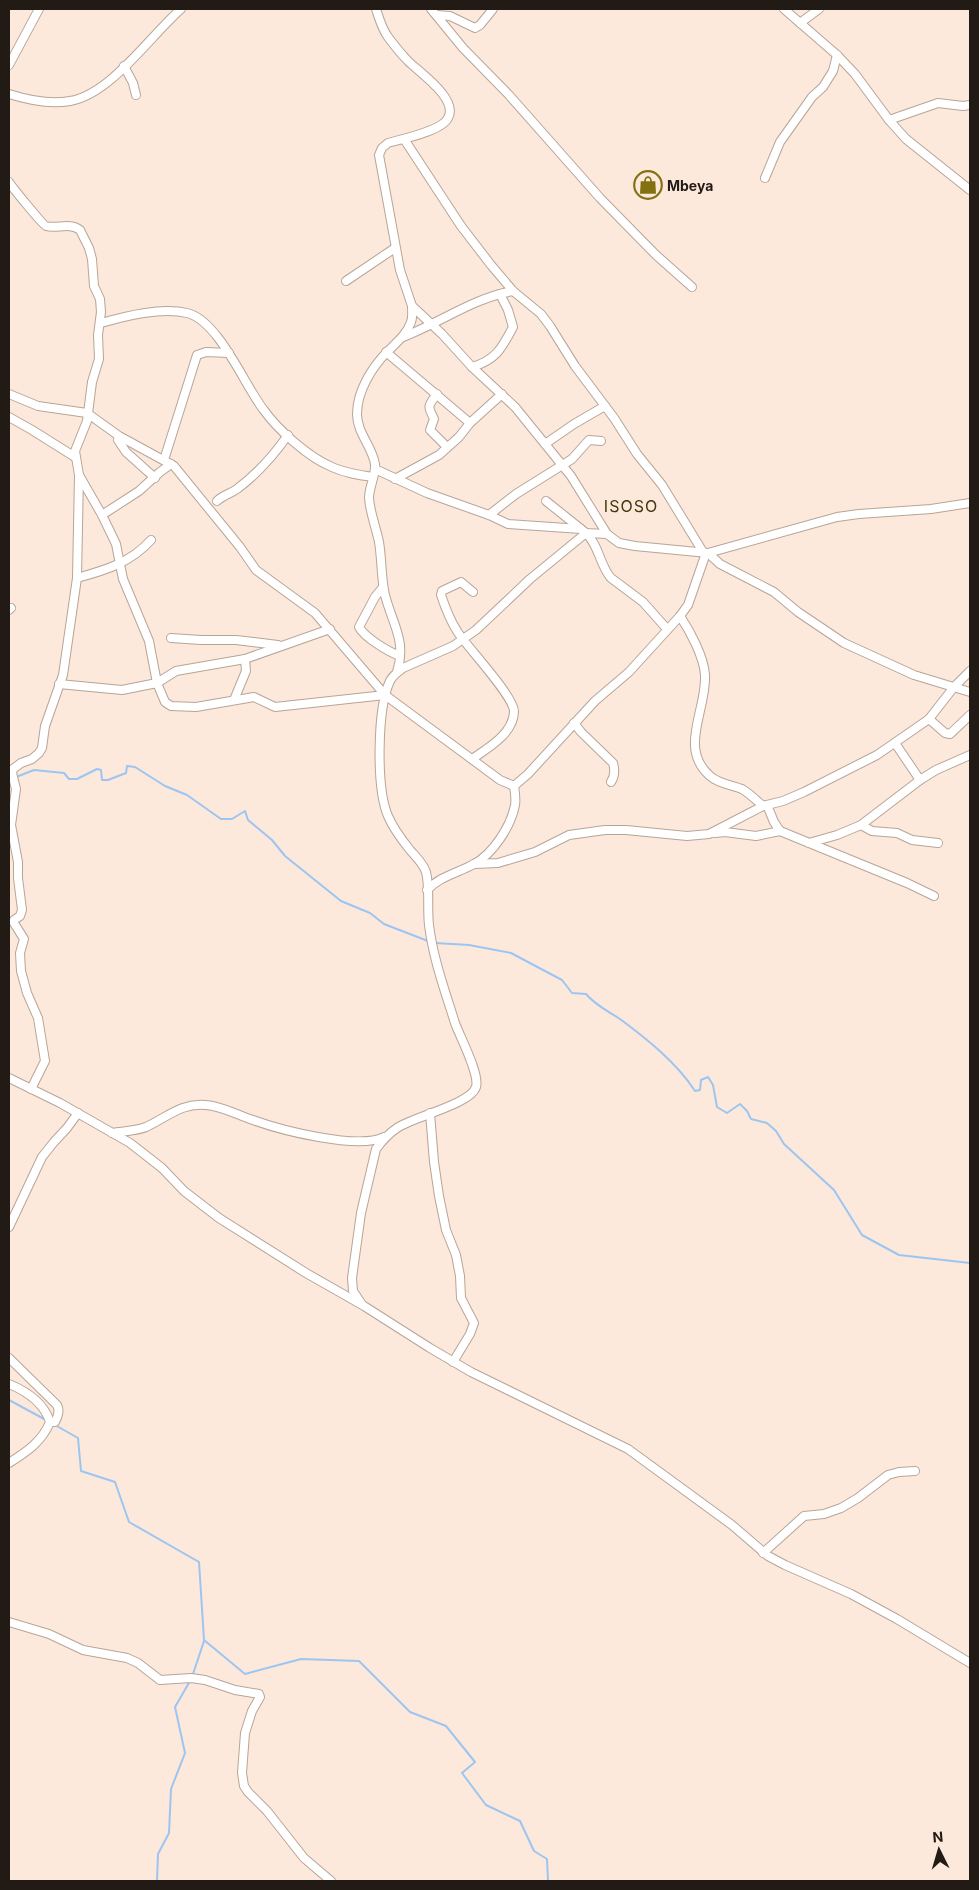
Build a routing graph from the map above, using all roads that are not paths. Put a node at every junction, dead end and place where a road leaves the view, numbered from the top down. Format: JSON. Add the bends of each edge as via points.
{"nodes":[{"id":1,"x":39,"y":9,"type":"edge"},
{"id":2,"x":181,"y":9,"type":"edge"},
{"id":3,"x":376,"y":9,"type":"edge"},
{"id":4,"x":431,"y":9,"type":"edge"},
{"id":5,"x":493,"y":9,"type":"edge"},
{"id":6,"x":784,"y":9,"type":"edge"},
{"id":7,"x":819,"y":9,"type":"edge"},
{"id":8,"x":437,"y":15,"type":"junction"},
{"id":9,"x":800,"y":23,"type":"junction"},
{"id":10,"x":837,"y":55,"type":"junction"},
{"id":11,"x":9,"y":66,"type":"edge"},
{"id":12,"x":124,"y":66,"type":"junction"},
{"id":13,"x":9,"y":94,"type":"edge"},
{"id":14,"x":136,"y":95,"type":"dead end"},
{"id":15,"x":970,"y":105,"type":"edge"},
{"id":16,"x":889,"y":120,"type":"junction"},
{"id":17,"x":404,"y":139,"type":"junction"},
{"id":18,"x":765,"y":178,"type":"dead end"},
{"id":19,"x":9,"y":182,"type":"edge"},
{"id":20,"x":970,"y":190,"type":"edge"},
{"id":21,"x":396,"y":248,"type":"junction"},
{"id":22,"x":346,"y":281,"type":"dead end"},
{"id":23,"x":692,"y":287,"type":"dead end"},
{"id":24,"x":513,"y":291,"type":"junction"},
{"id":25,"x":500,"y":294,"type":"junction"},
{"id":26,"x":412,"y":306,"type":"junction"},
{"id":27,"x":101,"y":323,"type":"junction"},
{"id":28,"x":432,"y":324,"type":"junction"},
{"id":29,"x":403,"y":337,"type":"junction"},
{"id":30,"x":386,"y":352,"type":"junction"},
{"id":31,"x":229,"y":353,"type":"junction"},
{"id":32,"x":472,"y":367,"type":"junction"},
{"id":33,"x":9,"y":394,"type":"edge"},
{"id":34,"x":437,"y":394,"type":"junction"},
{"id":35,"x":502,"y":394,"type":"junction"},
{"id":36,"x":605,"y":406,"type":"junction"},
{"id":37,"x":87,"y":413,"type":"junction"},
{"id":38,"x":9,"y":417,"type":"edge"},
{"id":39,"x":470,"y":423,"type":"junction"},
{"id":40,"x":288,"y":435,"type":"junction"},
{"id":41,"x":118,"y":440,"type":"dead end"},
{"id":42,"x":601,"y":441,"type":"dead end"},
{"id":43,"x":546,"y":444,"type":"junction"},
{"id":44,"x":448,"y":447,"type":"junction"},
{"id":45,"x":75,"y":457,"type":"junction"},
{"id":46,"x":164,"y":460,"type":"junction"},
{"id":47,"x":171,"y":464,"type":"junction"},
{"id":48,"x":561,"y":464,"type":"junction"},
{"id":49,"x":374,"y":473,"type":"junction"},
{"id":50,"x":79,"y":475,"type":"junction"},
{"id":51,"x":155,"y":478,"type":"junction"},
{"id":52,"x":395,"y":479,"type":"junction"},
{"id":53,"x":217,"y":501,"type":"dead end"},
{"id":54,"x":546,"y":501,"type":"dead end"},
{"id":55,"x":970,"y":503,"type":"edge"},
{"id":56,"x":102,"y":515,"type":"junction"},
{"id":57,"x":489,"y":515,"type":"junction"},
{"id":58,"x":584,"y":531,"type":"junction"},
{"id":59,"x":607,"y":534,"type":"junction"},
{"id":60,"x":151,"y":540,"type":"dead end"},
{"id":61,"x":706,"y":553,"type":"junction"},
{"id":62,"x":120,"y":563,"type":"junction"},
{"id":63,"x":77,"y":578,"type":"junction"},
{"id":64,"x":384,"y":587,"type":"junction"},
{"id":65,"x":473,"y":592,"type":"dead end"},
{"id":66,"x":680,"y":616,"type":"junction"},
{"id":67,"x":330,"y":629,"type":"junction"},
{"id":68,"x":667,"y":629,"type":"junction"},
{"id":69,"x":171,"y":638,"type":"dead end"},
{"id":70,"x":463,"y":638,"type":"junction"},
{"id":71,"x":282,"y":645,"type":"junction"},
{"id":72,"x":400,"y":656,"type":"junction"},
{"id":73,"x":245,"y":659,"type":"junction"},
{"id":74,"x":970,"y":671,"type":"edge"},
{"id":75,"x":397,"y":672,"type":"junction"},
{"id":76,"x":157,"y":683,"type":"junction"},
{"id":77,"x":59,"y":684,"type":"junction"},
{"id":78,"x":954,"y":687,"type":"junction"},
{"id":79,"x":970,"y":692,"type":"edge"},
{"id":80,"x":385,"y":695,"type":"junction"},
{"id":81,"x":234,"y":700,"type":"junction"},
{"id":82,"x":970,"y":715,"type":"edge"},
{"id":83,"x":929,"y":719,"type":"junction"},
{"id":84,"x":574,"y":724,"type":"junction"},
{"id":85,"x":895,"y":743,"type":"junction"},
{"id":86,"x":970,"y":755,"type":"edge"},
{"id":87,"x":472,"y":759,"type":"junction"},
{"id":88,"x":920,"y":780,"type":"junction"},
{"id":89,"x":611,"y":782,"type":"dead end"},
{"id":90,"x":514,"y":786,"type":"junction"},
{"id":91,"x":765,"y":805,"type":"junction"},
{"id":92,"x":10,"y":818,"type":"edge"},
{"id":93,"x":861,"y":825,"type":"junction"},
{"id":94,"x":780,"y":831,"type":"junction"},
{"id":95,"x":708,"y":834,"type":"junction"},
{"id":96,"x":938,"y":842,"type":"dead end"},
{"id":97,"x":809,"y":843,"type":"junction"},
{"id":98,"x":474,"y":864,"type":"junction"},
{"id":99,"x":427,"y":890,"type":"junction"},
{"id":100,"x":934,"y":896,"type":"dead end"},
{"id":101,"x":9,"y":1078,"type":"edge"},
{"id":102,"x":31,"y":1088,"type":"junction"},
{"id":103,"x":78,"y":1113,"type":"junction"},
{"id":104,"x":430,"y":1113,"type":"junction"},
{"id":105,"x":112,"y":1132,"type":"junction"},
{"id":106,"x":390,"y":1134,"type":"junction"},
{"id":107,"x":9,"y":1227,"type":"edge"},
{"id":108,"x":364,"y":1306,"type":"junction"},
{"id":109,"x":9,"y":1358,"type":"edge"},
{"id":110,"x":453,"y":1362,"type":"junction"},
{"id":111,"x":9,"y":1384,"type":"edge"},
{"id":112,"x":50,"y":1422,"type":"junction"},
{"id":113,"x":9,"y":1463,"type":"edge"},
{"id":114,"x":915,"y":1471,"type":"dead end"},
{"id":115,"x":763,"y":1553,"type":"junction"},
{"id":116,"x":9,"y":1622,"type":"edge"},
{"id":117,"x":956,"y":1653,"type":"junction"},
{"id":118,"x":970,"y":1656,"type":"edge"},
{"id":119,"x":970,"y":1663,"type":"edge"},
{"id":120,"x":331,"y":1881,"type":"edge"}],
"edges":[{"from":1,"to":11,"type":"street"},
{"from":2,"to":12,"type":"street"},
{"from":3,"to":17,"type":"street","via":[[387,36],[408,61],[439,88],[450,110],[443,124]]},
{"from":4,"to":8,"type":"street"},
{"from":5,"to":8,"type":"street","via":[[475,28],[450,16]]},
{"from":6,"to":9,"type":"street"},
{"from":7,"to":9,"type":"street"},
{"from":8,"to":23,"type":"street","via":[[462,48],[509,95],[600,198]]},
{"from":9,"to":10,"type":"street"},
{"from":10,"to":16,"type":"street"},
{"from":10,"to":18,"type":"street","via":[[833,71],[823,87],[812,97],[780,142]]},
{"from":12,"to":13,"type":"street","via":[[91,93],[70,101],[46,102]]},
{"from":12,"to":14,"type":"street"},
{"from":15,"to":16,"type":"street","via":[[938,103]]},
{"from":16,"to":20,"type":"street","via":[[931,161]]},
{"from":17,"to":21,"type":"street","via":[[388,143],[379,155]]},
{"from":17,"to":24,"type":"street","via":[[461,226]]},
{"from":19,"to":27,"type":"street","via":[[41,223],[46,226],[73,226],[80,230],[92,259]]},
{"from":21,"to":22,"type":"street"},
{"from":21,"to":26,"type":"street"},
{"from":24,"to":25,"type":"street"},
{"from":24,"to":36,"type":"street","via":[[541,314]]},
{"from":25,"to":28,"type":"street"},
{"from":25,"to":32,"type":"street","via":[[513,327],[494,357]]},
{"from":26,"to":28,"type":"street"},
{"from":26,"to":29,"type":"street","via":[[412,321]]},
{"from":27,"to":31,"type":"street","via":[[157,312],[187,313],[203,320]]},
{"from":27,"to":37,"type":"street","via":[[99,359]]},
{"from":28,"to":29,"type":"street"},
{"from":28,"to":32,"type":"street"},
{"from":29,"to":30,"type":"street"},
{"from":30,"to":34,"type":"street"},
{"from":30,"to":49,"type":"street","via":[[370,373],[358,404],[358,421],[373,458]]},
{"from":31,"to":40,"type":"street","via":[[260,405]]},
{"from":31,"to":46,"type":"street","via":[[197,355]]},
{"from":32,"to":35,"type":"street"},
{"from":33,"to":37,"type":"street","via":[[38,406]]},
{"from":34,"to":39,"type":"street"},
{"from":34,"to":44,"type":"street","via":[[428,407],[434,419],[430,430]]},
{"from":35,"to":39,"type":"street"},
{"from":35,"to":43,"type":"street"},
{"from":36,"to":43,"type":"street"},
{"from":36,"to":61,"type":"street"},
{"from":37,"to":45,"type":"street"},
{"from":37,"to":46,"type":"street","via":[[119,436]]},
{"from":38,"to":45,"type":"street"},
{"from":39,"to":44,"type":"street"},
{"from":40,"to":49,"type":"street","via":[[331,466],[345,472]]},
{"from":40,"to":53,"type":"street","via":[[266,462],[239,487]]},
{"from":41,"to":51,"type":"street","via":[[126,452]]},
{"from":42,"to":48,"type":"street","via":[[588,440],[579,453]]},
{"from":43,"to":48,"type":"street"},
{"from":44,"to":52,"type":"street"},
{"from":45,"to":50,"type":"street"},
{"from":46,"to":47,"type":"street"},
{"from":47,"to":51,"type":"street"},
{"from":47,"to":67,"type":"street","via":[[256,570],[315,613]]},
{"from":48,"to":57,"type":"street"},
{"from":48,"to":59,"type":"street"},
{"from":49,"to":52,"type":"street"},
{"from":49,"to":64,"type":"street","via":[[370,510],[379,543]]},
{"from":50,"to":56,"type":"street"},
{"from":50,"to":63,"type":"street"},
{"from":51,"to":56,"type":"street"},
{"from":52,"to":57,"type":"street"},
{"from":54,"to":58,"type":"street"},
{"from":55,"to":61,"type":"street","via":[[837,517]]},
{"from":56,"to":62,"type":"street","via":[[116,544]]},
{"from":57,"to":58,"type":"street","via":[[508,524]]},
{"from":58,"to":59,"type":"street"},
{"from":58,"to":68,"type":"street","via":[[601,556],[607,574],[642,602]]},
{"from":58,"to":70,"type":"street","via":[[476,630]]},
{"from":59,"to":61,"type":"street","via":[[635,546]]},
{"from":60,"to":62,"type":"street","via":[[140,552]]},
{"from":61,"to":66,"type":"street","via":[[688,605]]},
{"from":61,"to":78,"type":"street","via":[[720,564],[774,592],[844,643],[914,675]]},
{"from":62,"to":63,"type":"street","via":[[111,569]]},
{"from":62,"to":76,"type":"street","via":[[127,590],[149,642]]},
{"from":63,"to":77,"type":"street","via":[[66,660]]},
{"from":64,"to":72,"type":"street","via":[[397,625]]},
{"from":64,"to":72,"type":"street","via":[[359,627]]},
{"from":65,"to":70,"type":"street","via":[[461,582],[442,591],[441,595],[457,632]]},
{"from":66,"to":68,"type":"street"},
{"from":66,"to":91,"type":"street","via":[[692,637],[705,673],[705,688],[694,737],[697,759],[711,778],[743,790]]},
{"from":67,"to":71,"type":"street"},
{"from":67,"to":80,"type":"street"},
{"from":68,"to":84,"type":"street","via":[[629,672],[606,690]]},
{"from":69,"to":71,"type":"street"},
{"from":70,"to":75,"type":"street","via":[[453,646]]},
{"from":70,"to":87,"type":"street","via":[[515,711],[510,728]]},
{"from":71,"to":73,"type":"street"},
{"from":72,"to":75,"type":"street"},
{"from":73,"to":76,"type":"street","via":[[176,672]]},
{"from":73,"to":81,"type":"street","via":[[246,671]]},
{"from":74,"to":78,"type":"street"},
{"from":75,"to":80,"type":"street"},
{"from":76,"to":77,"type":"street","via":[[122,690]]},
{"from":76,"to":81,"type":"street","via":[[165,702],[171,706]]},
{"from":77,"to":92,"type":"street","via":[[45,726],[42,748],[13,769],[16,799]]},
{"from":78,"to":79,"type":"street"},
{"from":78,"to":83,"type":"street"},
{"from":80,"to":81,"type":"street","via":[[276,707],[254,697]]},
{"from":80,"to":87,"type":"street"},
{"from":80,"to":99,"type":"street","via":[[380,759],[382,795],[387,815],[397,833],[426,872]]},
{"from":82,"to":83,"type":"street","via":[[950,734]]},
{"from":83,"to":85,"type":"street"},
{"from":84,"to":89,"type":"street","via":[[613,763],[615,768]]},
{"from":84,"to":90,"type":"street"},
{"from":85,"to":88,"type":"street"},
{"from":85,"to":91,"type":"street","via":[[833,778],[797,795]]},
{"from":86,"to":88,"type":"street"},
{"from":87,"to":90,"type":"street","via":[[500,780]]},
{"from":88,"to":93,"type":"street"},
{"from":90,"to":98,"type":"street","via":[[515,806],[507,825],[494,846]]},
{"from":91,"to":94,"type":"street"},
{"from":91,"to":95,"type":"street"},
{"from":92,"to":102,"type":"street","via":[[22,910],[14,920],[24,939],[20,953],[21,972],[38,1018],[45,1056],[44,1066]]},
{"from":93,"to":96,"type":"street","via":[[872,830],[898,833],[912,840]]},
{"from":93,"to":97,"type":"street"},
{"from":94,"to":95,"type":"street","via":[[756,836],[724,832]]},
{"from":94,"to":97,"type":"street"},
{"from":95,"to":98,"type":"street","via":[[687,836],[604,830],[568,835],[535,852],[498,863]]},
{"from":97,"to":100,"type":"street"},
{"from":98,"to":99,"type":"street","via":[[450,874]]},
{"from":99,"to":104,"type":"street","via":[[434,955],[476,1080],[476,1088],[471,1095],[459,1103]]},
{"from":101,"to":102,"type":"street"},
{"from":102,"to":103,"type":"street"},
{"from":103,"to":105,"type":"street"},
{"from":103,"to":107,"type":"street","via":[[42,1157]]},
{"from":104,"to":106,"type":"street"},
{"from":104,"to":110,"type":"street","via":[[435,1176],[446,1230],[456,1255],[461,1298],[474,1323]]},
{"from":105,"to":106,"type":"street","via":[[146,1127],[184,1107],[204,1104],[258,1122],[322,1137],[366,1141]]},
{"from":105,"to":108,"type":"street","via":[[146,1155],[219,1218]]},
{"from":106,"to":108,"type":"street","via":[[376,1150],[361,1213],[351,1284]]},
{"from":108,"to":110,"type":"street"},
{"from":109,"to":112,"type":"street","via":[[57,1405],[57,1418]]},
{"from":110,"to":115,"type":"street","via":[[628,1449],[732,1525]]},
{"from":111,"to":112,"type":"street","via":[[36,1400]]},
{"from":112,"to":113,"type":"street","via":[[38,1442]]},
{"from":114,"to":115,"type":"street","via":[[888,1475],[841,1508],[804,1516]]},
{"from":115,"to":117,"type":"street","via":[[784,1566],[851,1594]]},
{"from":116,"to":120,"type":"street","via":[[49,1634],[83,1650],[127,1658],[160,1680],[192,1678],[259,1694],[245,1733],[244,1786],[274,1818],[304,1858]]},
{"from":117,"to":118,"type":"street"},
{"from":117,"to":119,"type":"street"}]}
